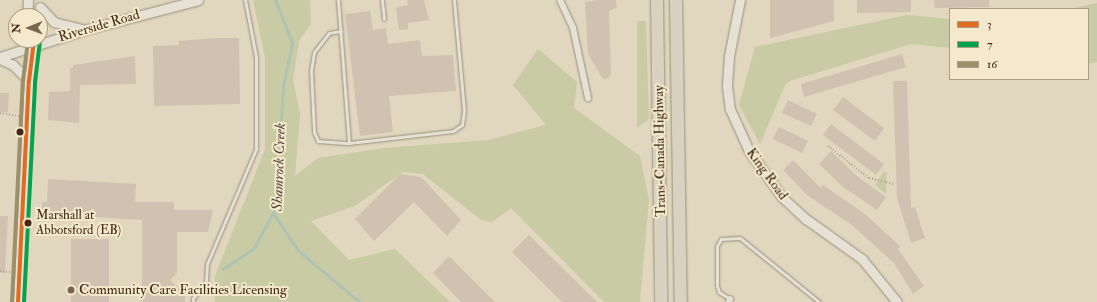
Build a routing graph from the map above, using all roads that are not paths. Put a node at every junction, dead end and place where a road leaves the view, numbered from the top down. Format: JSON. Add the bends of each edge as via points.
{"nodes":[{"id":1,"x":198,"y":0,"type":"edge"},
{"id":2,"x":245,"y":0,"type":"edge"},
{"id":3,"x":338,"y":0,"type":"edge"},
{"id":4,"x":382,"y":0,"type":"edge"},
{"id":5,"x":454,"y":0,"type":"edge"},
{"id":6,"x":560,"y":0,"type":"edge"},
{"id":7,"x":657,"y":0,"type":"edge"},
{"id":8,"x":676,"y":0,"type":"edge"},
{"id":9,"x":740,"y":0,"type":"edge"},
{"id":10,"x":48,"y":16,"type":"edge"},
{"id":11,"x":384,"y":19,"type":"dead end"},
{"id":12,"x":84,"y":30,"type":"junction"},
{"id":13,"x":341,"y":31,"type":"junction"},
{"id":14,"x":48,"y":38,"type":"edge"},
{"id":15,"x":19,"y":48,"type":"edge"},
{"id":16,"x":31,"y":48,"type":"edge"},
{"id":17,"x":0,"y":58,"type":"edge"},
{"id":18,"x":29,"y":81,"type":"junction"},
{"id":19,"x":588,"y":98,"type":"dead end"},
{"id":20,"x":349,"y":143,"type":"junction"},
{"id":21,"x":730,"y":301,"type":"edge"},
{"id":22,"x":18,"y":302,"type":"edge"},
{"id":23,"x":193,"y":302,"type":"edge"},
{"id":24,"x":661,"y":302,"type":"edge"},
{"id":25,"x":681,"y":302,"type":"edge"},
{"id":26,"x":819,"y":302,"type":"edge"},
{"id":27,"x":898,"y":302,"type":"edge"}],
"edges":[{"from":1,"to":12,"type":"street","name":"Riverside Road"},
{"from":2,"to":23,"type":"lane","via":[[256,57],[256,149],[207,264],[206,283],[193,298]]},
{"from":3,"to":13,"type":"lane"},
{"from":4,"to":11,"type":"lane"},
{"from":5,"to":20,"type":"lane","via":[[464,110],[462,125],[453,131]]},
{"from":6,"to":19,"type":"street","via":[[573,28]]},
{"from":7,"to":24,"type":"highway","name":"Trans-Canada Highway"},
{"from":8,"to":25,"type":"highway","name":"Trans-Canada Highway"},
{"from":9,"to":27,"type":"street","name":"King Road","via":[[729,56],[727,86],[730,109],[749,151],[782,197],[806,219],[862,259]]},
{"from":10,"to":12,"type":"street","via":[[54,22]]},
{"from":12,"to":14,"type":"street","name":"Riverside Road"},
{"from":13,"to":20,"type":"lane"},
{"from":13,"to":20,"type":"lane","via":[[329,33],[314,52],[311,70],[314,132],[318,141]]},
{"from":15,"to":17,"type":"street","name":"Riverside Road"},
{"from":16,"to":18,"type":"street"},
{"from":17,"to":18,"type":"street","via":[[13,65]]},
{"from":18,"to":22,"type":"street"},
{"from":21,"to":26,"type":"lane","via":[[719,292],[717,286],[717,246],[721,239],[740,238]]}]}
